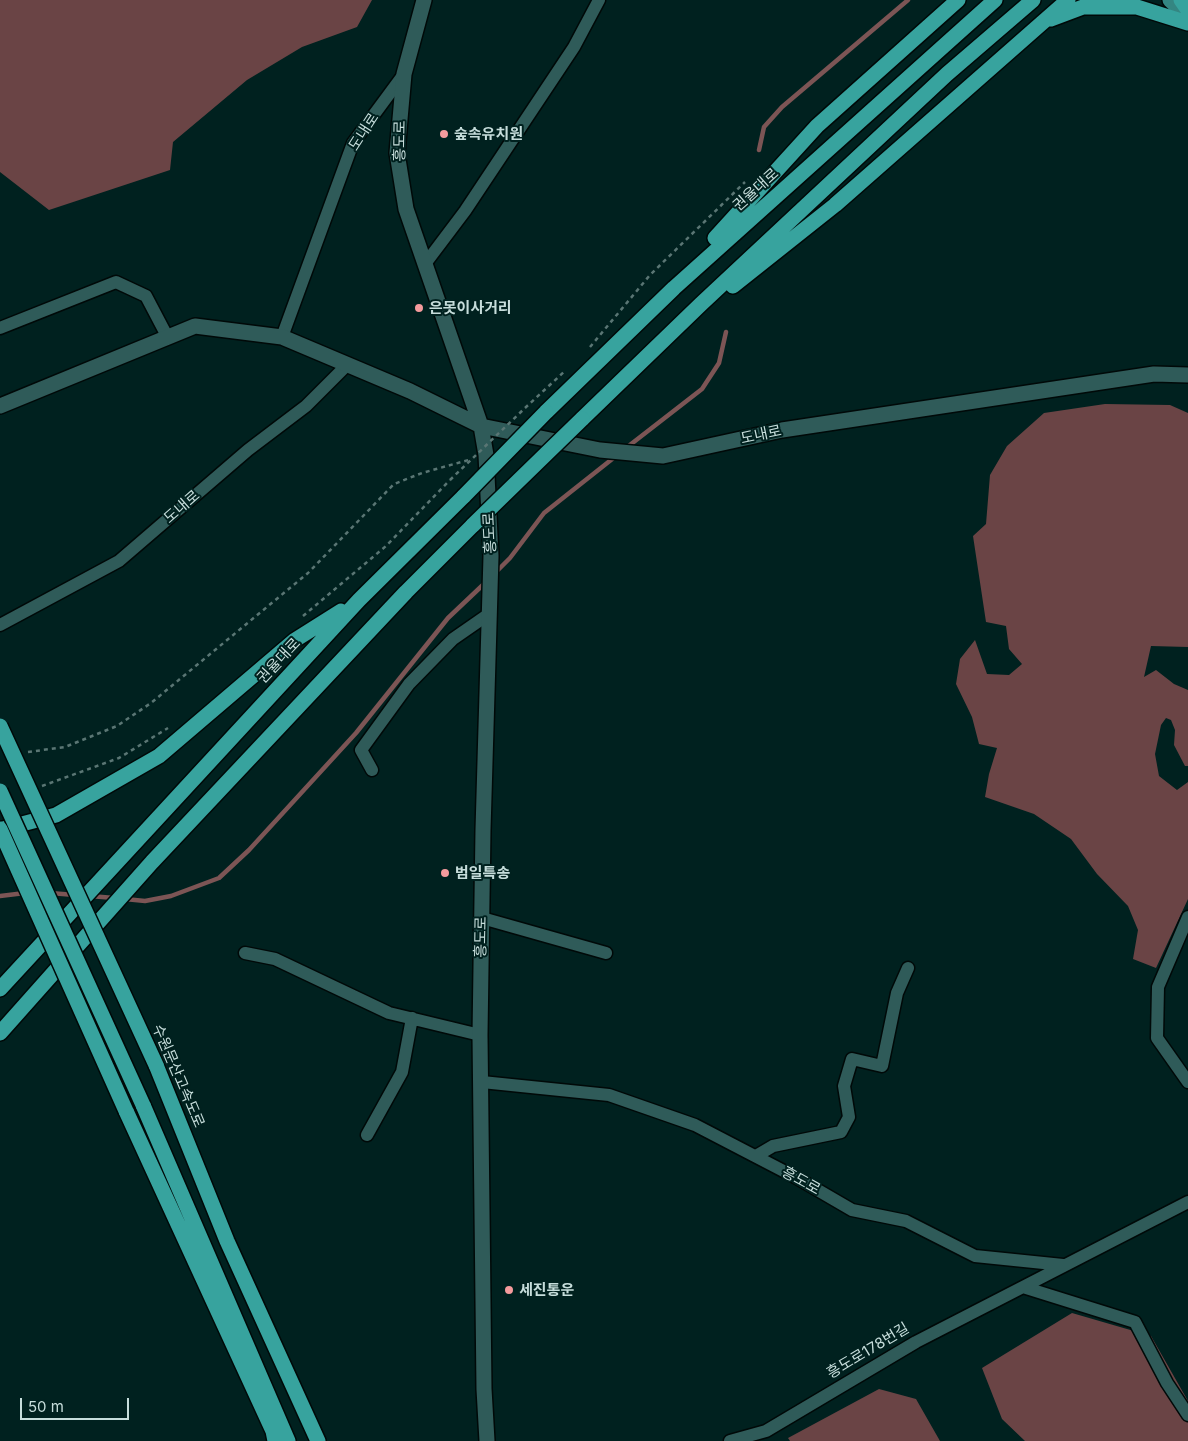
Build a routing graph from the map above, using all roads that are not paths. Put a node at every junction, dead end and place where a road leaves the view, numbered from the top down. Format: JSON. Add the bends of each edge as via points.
{"nodes":[{"id":1,"x":424,"y":0,"type":"edge"},
{"id":2,"x":599,"y":0,"type":"edge"},
{"id":3,"x":958,"y":0,"type":"edge"},
{"id":4,"x":995,"y":0,"type":"edge"},
{"id":5,"x":1033,"y":0,"type":"edge"},
{"id":6,"x":1054,"y":0,"type":"edge"},
{"id":7,"x":1068,"y":0,"type":"edge"},
{"id":8,"x":1170,"y":0,"type":"edge"},
{"id":9,"x":1181,"y":0,"type":"edge"},
{"id":10,"x":1188,"y":10,"type":"edge"},
{"id":11,"x":1188,"y":17,"type":"edge"},
{"id":12,"x":1188,"y":23,"type":"edge"},
{"id":13,"x":1040,"y":24,"type":"junction"},
{"id":14,"x":404,"y":74,"type":"junction"},
{"id":15,"x":425,"y":264,"type":"junction"},
{"id":16,"x":639,"y":320,"type":"junction"},
{"id":17,"x":0,"y":328,"type":"edge"},
{"id":18,"x":167,"y":336,"type":"junction"},
{"id":19,"x":282,"y":337,"type":"junction"},
{"id":20,"x":656,"y":348,"type":"junction"},
{"id":21,"x":347,"y":365,"type":"junction"},
{"id":22,"x":1188,"y":375,"type":"edge"},
{"id":23,"x":0,"y":406,"type":"edge"},
{"id":24,"x":481,"y":426,"type":"junction"},
{"id":25,"x":360,"y":600,"type":"junction"},
{"id":26,"x":489,"y":609,"type":"junction"},
{"id":27,"x":0,"y":625,"type":"edge"},
{"id":28,"x":0,"y":726,"type":"edge"},
{"id":29,"x":372,"y":770,"type":"dead end"},
{"id":30,"x":0,"y":791,"type":"edge"},
{"id":31,"x":0,"y":830,"type":"edge"},
{"id":32,"x":1188,"y":917,"type":"edge"},
{"id":33,"x":482,"y":918,"type":"junction"},
{"id":34,"x":245,"y":953,"type":"dead end"},
{"id":35,"x":606,"y":953,"type":"dead end"},
{"id":36,"x":908,"y":968,"type":"dead end"},
{"id":37,"x":0,"y":989,"type":"edge"},
{"id":38,"x":412,"y":1018,"type":"junction"},
{"id":39,"x":0,"y":1033,"type":"edge"},
{"id":40,"x":480,"y":1035,"type":"junction"},
{"id":41,"x":482,"y":1082,"type":"junction"},
{"id":42,"x":1188,"y":1082,"type":"edge"},
{"id":43,"x":367,"y":1135,"type":"dead end"},
{"id":44,"x":756,"y":1156,"type":"junction"},
{"id":45,"x":1188,"y":1202,"type":"edge"},
{"id":46,"x":1062,"y":1265,"type":"junction"},
{"id":47,"x":1023,"y":1287,"type":"junction"},
{"id":48,"x":1188,"y":1414,"type":"edge"},
{"id":49,"x":275,"y":1441,"type":"edge"},
{"id":50,"x":288,"y":1441,"type":"edge"},
{"id":51,"x":318,"y":1441,"type":"edge"},
{"id":52,"x":487,"y":1441,"type":"edge"},
{"id":53,"x":730,"y":1441,"type":"edge"}],
"edges":[{"from":1,"to":14,"type":"street","name":"흥도로"},
{"from":2,"to":15,"type":"street","via":[[574,47],[465,211]]},
{"from":3,"to":16,"type":"highway","via":[[817,126]]},
{"from":4,"to":16,"type":"highway","name":"권율대로"},
{"from":5,"to":20,"type":"highway","via":[[947,74]]},
{"from":6,"to":13,"type":"highway"},
{"from":7,"to":13,"type":"highway"},
{"from":8,"to":11,"type":"main road"},
{"from":9,"to":10,"type":"highway"},
{"from":12,"to":13,"type":"highway","via":[[1138,8],[1083,7]]},
{"from":13,"to":20,"type":"highway","via":[[835,205]]},
{"from":14,"to":15,"type":"street","name":"흥도로","via":[[398,153],[406,209]]},
{"from":14,"to":19,"type":"street","name":"도내로","via":[[353,143]]},
{"from":15,"to":24,"type":"street","name":"흥도로"},
{"from":16,"to":25,"type":"highway","name":"권율대로","bridge":true},
{"from":17,"to":18,"type":"street","via":[[116,282],[146,296]]},
{"from":18,"to":19,"type":"street","name":"도내로","via":[[194,326]]},
{"from":18,"to":23,"type":"street","name":"도내로"},
{"from":19,"to":21,"type":"street","name":"도내로"},
{"from":20,"to":39,"type":"highway","bridge":true,"via":[[419,578],[152,862]]},
{"from":21,"to":24,"type":"street","name":"도내로"},
{"from":21,"to":27,"type":"street","name":"도내로","via":[[306,406],[248,450],[119,561]]},
{"from":22,"to":24,"type":"street","name":"도내로","via":[[1145,376],[782,430],[663,456],[600,450]]},
{"from":24,"to":26,"type":"street","name":"흥도로","via":[[486,455],[491,556]]},
{"from":25,"to":31,"type":"highway","via":[[296,640],[159,756],[56,816]]},
{"from":25,"to":37,"type":"highway","name":"권율대로","bridge":true},
{"from":26,"to":29,"type":"street","via":[[453,639],[409,684],[361,750]]},
{"from":26,"to":33,"type":"street","name":"흥도로"},
{"from":28,"to":51,"type":"highway","name":"수원문산고속도로","bridge":true,"via":[[156,1065],[227,1241]]},
{"from":30,"to":50,"type":"highway","bridge":true,"via":[[143,1105]]},
{"from":31,"to":49,"type":"highway","bridge":true},
{"from":32,"to":42,"type":"street","via":[[1158,987],[1157,1038]]},
{"from":33,"to":35,"type":"street"},
{"from":33,"to":40,"type":"street","name":"흥도로"},
{"from":34,"to":38,"type":"street","via":[[274,959],[389,1013]]},
{"from":36,"to":44,"type":"street","via":[[897,993],[882,1066],[852,1059],[844,1086],[849,1117],[841,1132],[773,1146]]},
{"from":38,"to":40,"type":"street"},
{"from":38,"to":43,"type":"street","via":[[402,1072]]},
{"from":40,"to":41,"type":"street","name":"흥도로"},
{"from":41,"to":44,"type":"street","name":"흥도로","via":[[609,1095],[695,1126]]},
{"from":41,"to":52,"type":"street","name":"흥도로"},
{"from":44,"to":46,"type":"street","name":"흥도로","via":[[852,1210],[906,1221],[976,1256]]},
{"from":45,"to":46,"type":"street","name":"흥도로178번길"},
{"from":46,"to":47,"type":"street","name":"흥도로178번길"},
{"from":47,"to":48,"type":"street","via":[[1136,1322],[1167,1383]]},
{"from":47,"to":53,"type":"street","name":"흥도로178번길","via":[[916,1342],[766,1431]]}]}
